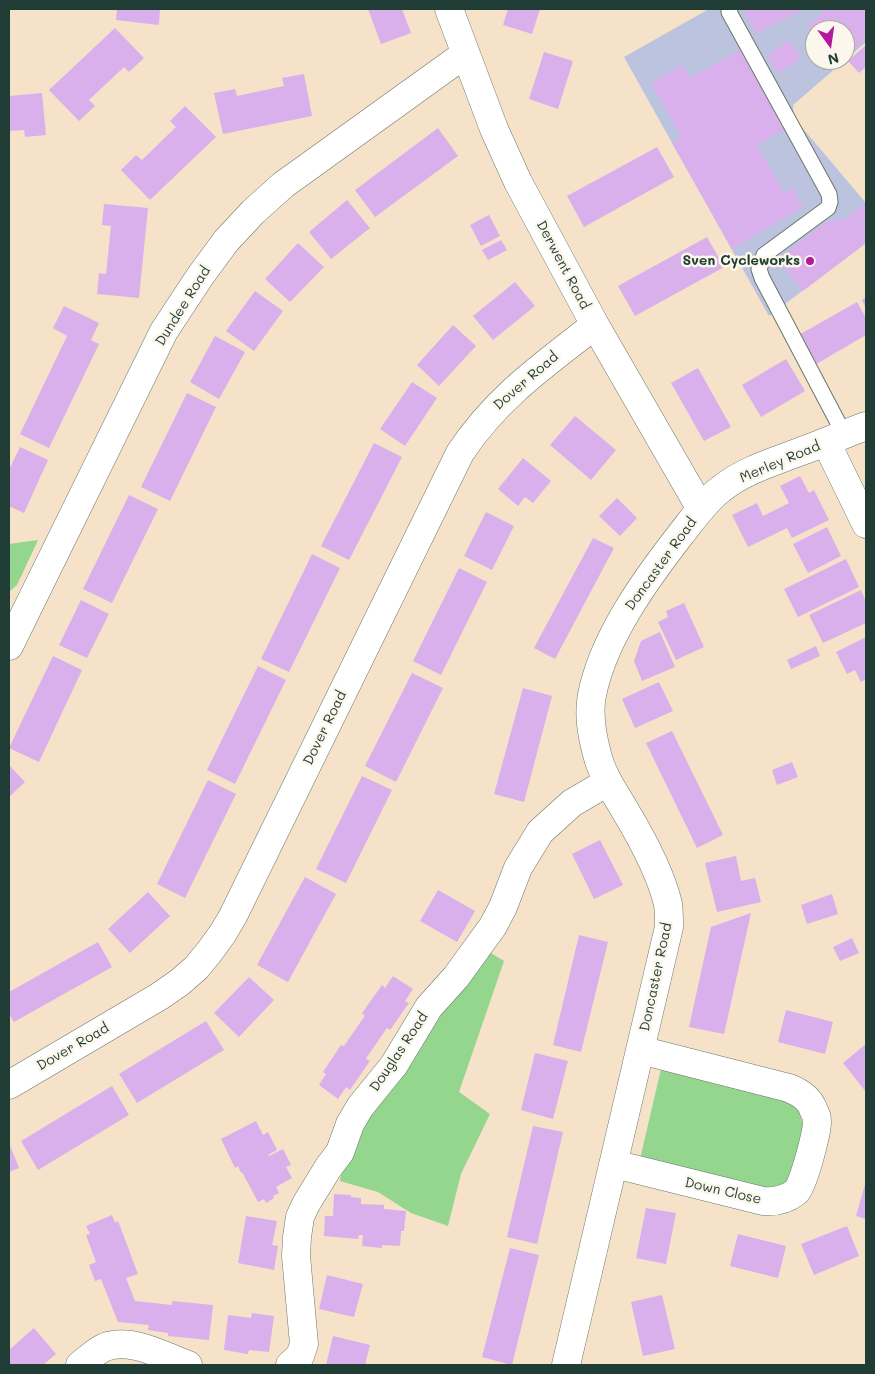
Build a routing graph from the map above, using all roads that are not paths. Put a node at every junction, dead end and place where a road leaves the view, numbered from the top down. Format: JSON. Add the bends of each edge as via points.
{"nodes":[{"id":1,"x":449,"y":9,"type":"edge"},
{"id":2,"x":730,"y":9,"type":"edge"},
{"id":3,"x":465,"y":54,"type":"junction"},
{"id":4,"x":595,"y":325,"type":"junction"},
{"id":5,"x":846,"y":434,"type":"edge"},
{"id":6,"x":701,"y":509,"type":"junction"},
{"id":7,"x":866,"y":524,"type":"edge"},
{"id":8,"x":10,"y":641,"type":"edge"},
{"id":9,"x":608,"y":782,"type":"junction"},
{"id":10,"x":640,"y":1050,"type":"junction"},
{"id":11,"x":9,"y":1085,"type":"edge"},
{"id":12,"x":614,"y":1164,"type":"junction"},
{"id":13,"x":574,"y":1359,"type":"edge"},
{"id":14,"x":80,"y":1365,"type":"edge"},
{"id":15,"x":188,"y":1365,"type":"edge"},
{"id":16,"x":290,"y":1365,"type":"edge"}],
"edges":[{"from":1,"to":3,"type":"street","name":"Derwent Road"},
{"from":2,"to":5,"type":"lane","via":[[829,194],[828,208],[764,255],[759,269]]},
{"from":3,"to":4,"type":"street","name":"Derwent Road","via":[[518,182]]},
{"from":3,"to":8,"type":"street","name":"Dundee Road","via":[[283,185],[226,241],[164,331]]},
{"from":4,"to":6,"type":"street","name":"Derwent Road"},
{"from":4,"to":11,"type":"street","name":"Dover Road","via":[[517,386],[476,429],[460,453],[233,916],[210,951],[191,973],[160,996]]},
{"from":5,"to":6,"type":"street","name":"Merley Road","via":[[748,473],[721,488]]},
{"from":5,"to":7,"type":"street"},
{"from":6,"to":9,"type":"street","name":"Doncaster Road","via":[[653,570],[625,614],[596,679],[589,716],[597,756]]},
{"from":9,"to":10,"type":"street","name":"Doncaster Road","via":[[634,827],[668,905],[669,927]]},
{"from":9,"to":16,"type":"street","name":"Douglas Road","via":[[572,803],[540,832],[518,868],[493,926],[456,977],[429,1007],[394,1064],[360,1107],[340,1152],[306,1204],[298,1227],[296,1256],[304,1344],[300,1356]]},
{"from":10,"to":12,"type":"street","name":"Doncaster Road"},
{"from":10,"to":12,"type":"street","name":"Down Close","via":[[789,1088],[810,1102],[817,1122],[803,1182],[798,1191],[776,1202]]},
{"from":12,"to":13,"type":"street","name":"Doncaster Road"},
{"from":14,"to":15,"type":"street","via":[[103,1348],[122,1344],[144,1348]]}]}
